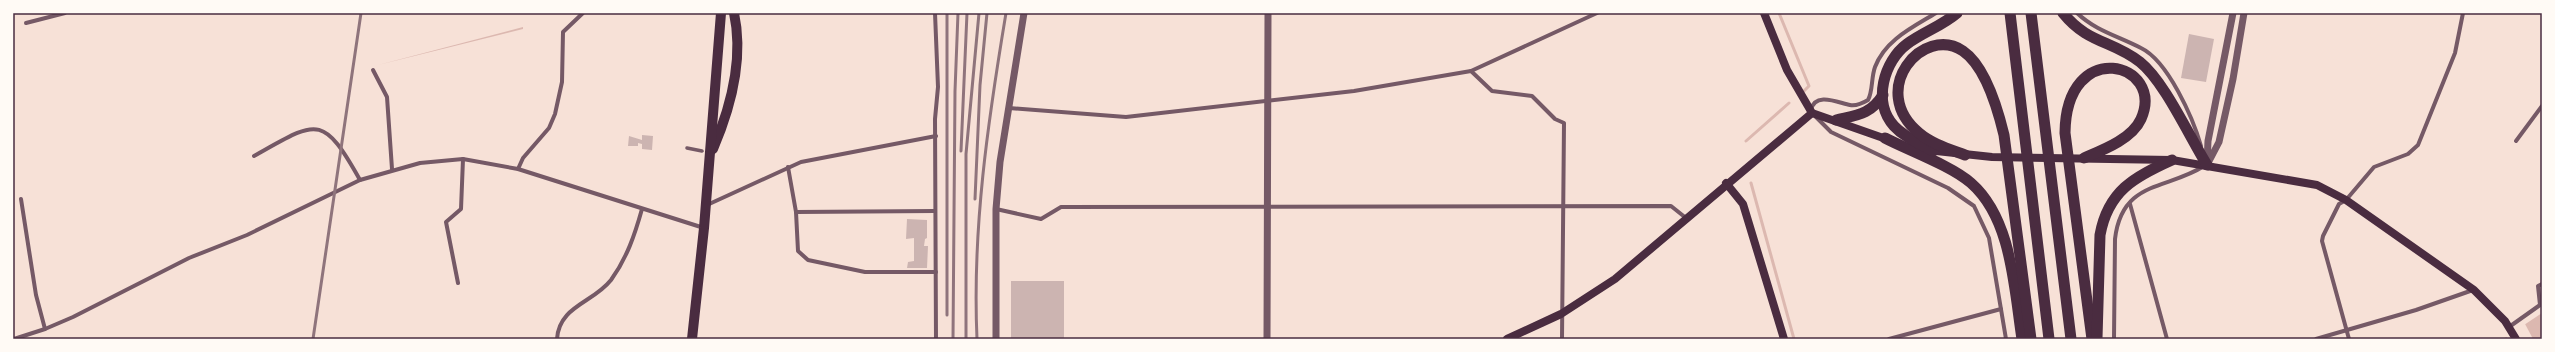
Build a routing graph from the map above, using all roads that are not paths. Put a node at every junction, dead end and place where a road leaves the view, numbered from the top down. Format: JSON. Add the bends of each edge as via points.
{"nodes":[{"id":1,"x":65,"y":13,"type":"edge"},
{"id":2,"x":582,"y":13,"type":"edge"},
{"id":3,"x":720,"y":13,"type":"edge"},
{"id":4,"x":734,"y":13,"type":"edge"},
{"id":5,"x":935,"y":13,"type":"edge"},
{"id":6,"x":1024,"y":13,"type":"edge"},
{"id":7,"x":1268,"y":13,"type":"edge"},
{"id":8,"x":1597,"y":13,"type":"edge"},
{"id":9,"x":1764,"y":13,"type":"edge"},
{"id":10,"x":1936,"y":13,"type":"edge"},
{"id":11,"x":1957,"y":13,"type":"edge"},
{"id":12,"x":2010,"y":13,"type":"edge"},
{"id":13,"x":2031,"y":13,"type":"edge"},
{"id":14,"x":2063,"y":13,"type":"edge"},
{"id":15,"x":2077,"y":13,"type":"edge"},
{"id":16,"x":2233,"y":13,"type":"edge"},
{"id":17,"x":2244,"y":13,"type":"edge"},
{"id":18,"x":2463,"y":13,"type":"edge"},
{"id":19,"x":26,"y":23,"type":"dead end"},
{"id":20,"x":373,"y":70,"type":"dead end"},
{"id":21,"x":1471,"y":70,"type":"junction"},
{"id":22,"x":1883,"y":95,"type":"junction"},
{"id":23,"x":1268,"y":102,"type":"junction"},
{"id":24,"x":2542,"y":106,"type":"edge"},
{"id":25,"x":1008,"y":108,"type":"junction"},
{"id":26,"x":1812,"y":113,"type":"junction"},
{"id":27,"x":1836,"y":120,"type":"junction"},
{"id":28,"x":936,"y":136,"type":"junction"},
{"id":29,"x":1884,"y":138,"type":"junction"},
{"id":30,"x":2516,"y":141,"type":"dead end"},
{"id":31,"x":687,"y":148,"type":"dead end"},
{"id":32,"x":1932,"y":151,"type":"junction"},
{"id":33,"x":706,"y":153,"type":"junction"},
{"id":34,"x":1965,"y":155,"type":"junction"},
{"id":35,"x":254,"y":156,"type":"dead end"},
{"id":36,"x":2079,"y":158,"type":"junction"},
{"id":37,"x":463,"y":159,"type":"junction"},
{"id":38,"x":2172,"y":160,"type":"junction"},
{"id":39,"x":2207,"y":165,"type":"junction"},
{"id":40,"x":788,"y":167,"type":"junction"},
{"id":41,"x":392,"y":169,"type":"junction"},
{"id":42,"x":518,"y":169,"type":"junction"},
{"id":43,"x":360,"y":180,"type":"junction"},
{"id":44,"x":1726,"y":183,"type":"junction"},
{"id":45,"x":21,"y":199,"type":"dead end"},
{"id":46,"x":2346,"y":200,"type":"junction"},
{"id":47,"x":2130,"y":204,"type":"junction"},
{"id":48,"x":706,"y":206,"type":"junction"},
{"id":49,"x":1267,"y":206,"type":"junction"},
{"id":50,"x":1562,"y":207,"type":"junction"},
{"id":51,"x":642,"y":209,"type":"junction"},
{"id":52,"x":996,"y":209,"type":"junction"},
{"id":53,"x":935,"y":211,"type":"junction"},
{"id":54,"x":796,"y":212,"type":"junction"},
{"id":55,"x":1686,"y":218,"type":"junction"},
{"id":56,"x":704,"y":228,"type":"junction"},
{"id":57,"x":936,"y":272,"type":"junction"},
{"id":58,"x":458,"y":283,"type":"dead end"},
{"id":59,"x":2542,"y":284,"type":"edge"},
{"id":60,"x":2474,"y":290,"type":"junction"},
{"id":61,"x":2001,"y":309,"type":"junction"},
{"id":62,"x":1561,"y":314,"type":"junction"},
{"id":63,"x":2510,"y":328,"type":"junction"},
{"id":64,"x":45,"y":330,"type":"junction"},
{"id":65,"x":2347,"y":330,"type":"junction"},
{"id":66,"x":14,"y":339,"type":"edge"},
{"id":67,"x":557,"y":339,"type":"edge"},
{"id":68,"x":692,"y":339,"type":"edge"},
{"id":69,"x":936,"y":339,"type":"edge"},
{"id":70,"x":996,"y":339,"type":"edge"},
{"id":71,"x":1267,"y":339,"type":"edge"},
{"id":72,"x":1507,"y":339,"type":"edge"},
{"id":73,"x":1562,"y":339,"type":"edge"},
{"id":74,"x":1784,"y":339,"type":"edge"},
{"id":75,"x":1889,"y":339,"type":"edge"},
{"id":76,"x":2006,"y":339,"type":"edge"},
{"id":77,"x":2022,"y":339,"type":"edge"},
{"id":78,"x":2031,"y":339,"type":"edge"},
{"id":79,"x":2049,"y":339,"type":"edge"},
{"id":80,"x":2071,"y":339,"type":"edge"},
{"id":81,"x":2092,"y":339,"type":"edge"},
{"id":82,"x":2097,"y":339,"type":"edge"},
{"id":83,"x":2114,"y":339,"type":"edge"},
{"id":84,"x":2167,"y":339,"type":"edge"},
{"id":85,"x":2316,"y":339,"type":"edge"},
{"id":86,"x":2349,"y":339,"type":"edge"},
{"id":87,"x":2516,"y":339,"type":"edge"}],
"edges":[{"from":1,"to":19,"type":"street"},
{"from":2,"to":42,"type":"street","via":[[563,32],[562,82],[555,114],[549,128],[523,158]]},
{"from":3,"to":33,"type":"highway"},
{"from":4,"to":33,"type":"highway","via":[[738,47],[734,82],[721,130]]},
{"from":5,"to":28,"type":"street","via":[[938,87]]},
{"from":6,"to":25,"type":"street"},
{"from":7,"to":23,"type":"street"},
{"from":8,"to":21,"type":"street"},
{"from":9,"to":26,"type":"main road","via":[[1787,70]]},
{"from":10,"to":26,"type":"street","via":[[1904,32],[1884,50],[1875,66],[1868,100],[1851,105],[1822,99],[1811,108]]},
{"from":11,"to":22,"type":"highway","via":[[1897,53],[1886,73]]},
{"from":12,"to":79,"type":"highway"},
{"from":13,"to":80,"type":"highway"},
{"from":14,"to":39,"type":"highway","via":[[2079,31],[2120,50],[2147,68],[2163,89]]},
{"from":15,"to":39,"type":"street","via":[[2098,30],[2127,41],[2152,55],[2170,78],[2196,128]]},
{"from":16,"to":39,"type":"street","via":[[2208,141]]},
{"from":17,"to":39,"type":"street","via":[[2234,78],[2219,142]]},
{"from":18,"to":46,"type":"street","via":[[2455,53],[2418,145],[2408,154],[2374,167]]},
{"from":20,"to":41,"type":"street","via":[[387,97]]},
{"from":21,"to":23,"type":"street","via":[[1354,91]]},
{"from":21,"to":50,"type":"street","via":[[1492,92],[1532,96],[1555,119],[1564,124]]},
{"from":22,"to":27,"type":"highway","via":[[1876,107],[1870,111]]},
{"from":22,"to":32,"type":"highway","via":[[1885,110],[1893,124],[1908,137]]},
{"from":23,"to":25,"type":"street","via":[[1126,117]]},
{"from":23,"to":49,"type":"street"},
{"from":24,"to":30,"type":"street"},
{"from":25,"to":52,"type":"street"},
{"from":26,"to":27,"type":"main road"},
{"from":26,"to":44,"type":"main road"},
{"from":26,"to":61,"type":"street","via":[[1831,132],[1948,188],[1974,206],[1989,238]]},
{"from":27,"to":29,"type":"main road"},
{"from":28,"to":40,"type":"street","via":[[801,162]]},
{"from":28,"to":53,"type":"street"},
{"from":29,"to":32,"type":"main road"},
{"from":29,"to":77,"type":"highway","via":[[1955,172],[1985,197],[2002,232]]},
{"from":31,"to":33,"type":"street"},
{"from":32,"to":34,"type":"main road"},
{"from":33,"to":48,"type":"highway"},
{"from":34,"to":36,"type":"main road"},
{"from":34,"to":78,"type":"highway","via":[[1933,142],[1918,132],[1907,120],[1900,105],[1897,91],[1899,77],[1905,65],[1924,50],[1934,47],[1955,48],[1971,58],[1998,111],[2004,135]]},
{"from":35,"to":43,"type":"street","via":[[307,129],[318,129],[336,140]]},
{"from":36,"to":38,"type":"main road"},
{"from":36,"to":81,"type":"highway","via":[[2125,137],[2141,120],[2144,95],[2133,76],[2125,70],[2116,66],[2106,68],[2086,76],[2077,83],[2065,119]]},
{"from":37,"to":41,"type":"street","via":[[420,163]]},
{"from":37,"to":42,"type":"street"},
{"from":37,"to":58,"type":"street","via":[[461,209],[446,222]]},
{"from":38,"to":39,"type":"main road"},
{"from":38,"to":82,"type":"highway","via":[[2147,171],[2120,190],[2111,201],[2103,219],[2100,234]]},
{"from":39,"to":46,"type":"main road","via":[[2302,181],[2317,185]]},
{"from":39,"to":47,"type":"street","via":[[2146,190]]},
{"from":40,"to":48,"type":"street"},
{"from":40,"to":54,"type":"street"},
{"from":41,"to":43,"type":"street"},
{"from":42,"to":51,"type":"street"},
{"from":43,"to":64,"type":"street","via":[[247,235],[189,258]]},
{"from":44,"to":55,"type":"main road"},
{"from":44,"to":74,"type":"main road","via":[[1743,204]]},
{"from":45,"to":64,"type":"street","via":[[36,295]]},
{"from":46,"to":60,"type":"main road"},
{"from":46,"to":65,"type":"street","via":[[2339,204],[2322,241]]},
{"from":47,"to":83,"type":"street","via":[[2117,225]]},
{"from":47,"to":84,"type":"street"},
{"from":48,"to":56,"type":"highway"},
{"from":49,"to":50,"type":"street"},
{"from":49,"to":52,"type":"street","via":[[1061,207],[1041,219]]},
{"from":49,"to":71,"type":"street"},
{"from":50,"to":55,"type":"street","via":[[1671,206]]},
{"from":50,"to":62,"type":"street"},
{"from":51,"to":56,"type":"street"},
{"from":51,"to":67,"type":"street","via":[[634,237],[622,264],[596,296],[578,305],[560,322]]},
{"from":52,"to":70,"type":"street"},
{"from":53,"to":54,"type":"street"},
{"from":53,"to":57,"type":"street"},
{"from":54,"to":57,"type":"street","via":[[798,251],[808,260],[830,262],[865,272]]},
{"from":55,"to":62,"type":"main road","via":[[1615,279]]},
{"from":56,"to":68,"type":"highway"},
{"from":57,"to":69,"type":"street"},
{"from":59,"to":63,"type":"street","via":[[2538,286],[2540,305]]},
{"from":60,"to":63,"type":"main road"},
{"from":60,"to":65,"type":"street"},
{"from":61,"to":75,"type":"street"},
{"from":61,"to":76,"type":"street"},
{"from":62,"to":72,"type":"main road"},
{"from":62,"to":73,"type":"street"},
{"from":63,"to":87,"type":"main road"},
{"from":64,"to":66,"type":"street"},
{"from":65,"to":85,"type":"street"},
{"from":65,"to":86,"type":"street"}]}
